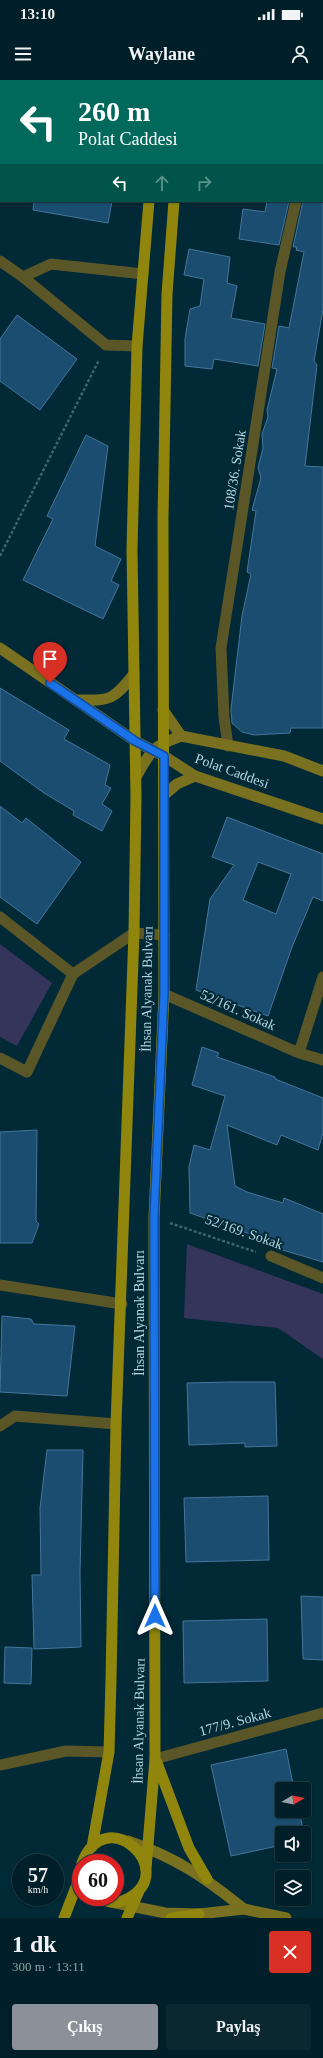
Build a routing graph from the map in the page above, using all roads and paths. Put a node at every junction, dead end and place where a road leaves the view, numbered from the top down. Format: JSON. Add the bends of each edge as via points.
{"nodes":[{"id":1,"x":148,"y":202,"type":"edge"},
{"id":2,"x":174,"y":202,"type":"edge"},
{"id":3,"x":296,"y":202,"type":"edge"},
{"id":4,"x":0,"y":261,"type":"edge"},
{"id":5,"x":143,"y":274,"type":"junction"},
{"id":6,"x":23,"y":277,"type":"junction"},
{"id":7,"x":106,"y":345,"type":"junction"},
{"id":8,"x":137,"y":346,"type":"junction"},
{"id":9,"x":0,"y":556,"type":"edge"},
{"id":10,"x":0,"y":648,"type":"edge"},
{"id":11,"x":134,"y":674,"type":"junction"},
{"id":12,"x":76,"y":700,"type":"junction"},
{"id":13,"x":163,"y":710,"type":"junction"},
{"id":14,"x":181,"y":736,"type":"junction"},
{"id":15,"x":135,"y":741,"type":"junction"},
{"id":16,"x":164,"y":742,"type":"junction"},
{"id":17,"x":228,"y":746,"type":"junction"},
{"id":18,"x":152,"y":750,"type":"junction"},
{"id":19,"x":164,"y":756,"type":"junction"},
{"id":20,"x":323,"y":772,"type":"edge"},
{"id":21,"x":195,"y":776,"type":"junction"},
{"id":22,"x":136,"y":777,"type":"junction"},
{"id":23,"x":164,"y":796,"type":"junction"},
{"id":24,"x":323,"y":819,"type":"edge"},
{"id":25,"x":0,"y":917,"type":"edge"},
{"id":26,"x":134,"y":933,"type":"junction"},
{"id":27,"x":164,"y":935,"type":"junction"},
{"id":28,"x":73,"y":974,"type":"junction"},
{"id":29,"x":323,"y":977,"type":"edge"},
{"id":30,"x":164,"y":994,"type":"junction"},
{"id":31,"x":299,"y":1053,"type":"junction"},
{"id":32,"x":0,"y":1058,"type":"edge"},
{"id":33,"x":323,"y":1060,"type":"edge"},
{"id":34,"x":154,"y":1218,"type":"junction"},
{"id":35,"x":270,"y":1256,"type":"joint"},
{"id":36,"x":323,"y":1278,"type":"edge"},
{"id":37,"x":0,"y":1286,"type":"edge"},
{"id":38,"x":122,"y":1304,"type":"junction"},
{"id":39,"x":116,"y":1424,"type":"junction"},
{"id":40,"x":0,"y":1426,"type":"edge"},
{"id":41,"x":323,"y":1713,"type":"edge"},
{"id":42,"x":109,"y":1752,"type":"junction"},
{"id":43,"x":156,"y":1759,"type":"junction"},
{"id":44,"x":0,"y":1765,"type":"edge"},
{"id":45,"x":128,"y":1841,"type":"junction"},
{"id":46,"x":92,"y":1847,"type":"junction"},
{"id":47,"x":148,"y":1848,"type":"junction"},
{"id":48,"x":88,"y":1854,"type":"edge"},
{"id":49,"x":146,"y":1869,"type":"junction"},
{"id":50,"x":207,"y":1879,"type":"junction"},
{"id":51,"x":141,"y":1887,"type":"junction"},
{"id":52,"x":72,"y":1897,"type":"edge"},
{"id":53,"x":124,"y":1900,"type":"edge"},
{"id":54,"x":124,"y":1906,"type":"edge"},
{"id":55,"x":132,"y":1908,"type":"junction"},
{"id":56,"x":244,"y":1910,"type":"junction"},
{"id":57,"x":199,"y":1914,"type":"junction"},
{"id":58,"x":64,"y":1918,"type":"edge"},
{"id":59,"x":127,"y":1918,"type":"edge"},
{"id":60,"x":171,"y":1918,"type":"edge"},
{"id":61,"x":286,"y":1918,"type":"edge"}],
"edges":[{"from":1,"to":5,"type":"main road","name":"İhsan Alyanak Bulvarı"},
{"from":2,"to":13,"type":"main road","name":"İhsan Alyanak Bulvarı","via":[[167,294]]},
{"from":3,"to":17,"type":"street","name":"108/36. Sokak","via":[[280,272],[220,648]]},
{"from":4,"to":6,"type":"street"},
{"from":5,"to":6,"type":"street","via":[[51,264]]},
{"from":5,"to":8,"type":"main road","name":"İhsan Alyanak Bulvarı"},
{"from":6,"to":7,"type":"street"},
{"from":7,"to":8,"type":"street"},
{"from":7,"to":9,"type":"path"},
{"from":8,"to":11,"type":"main road","name":"İhsan Alyanak Bulvarı","via":[[132,550]]},
{"from":10,"to":12,"type":"main road","name":"Polat Caddesi"},
{"from":11,"to":12,"type":"main road","via":[[112,698]]},
{"from":11,"to":15,"type":"main road","name":"İhsan Alyanak Bulvarı"},
{"from":12,"to":15,"type":"main road","name":"Polat Caddesi"},
{"from":13,"to":14,"type":"main road"},
{"from":13,"to":16,"type":"main road","name":"İhsan Alyanak Bulvarı"},
{"from":14,"to":16,"type":"main road"},
{"from":14,"to":17,"type":"main road","name":"Polat Caddesi"},
{"from":15,"to":18,"type":"main road","name":"Polat Caddesi"},
{"from":15,"to":22,"type":"main road","name":"İhsan Alyanak Bulvarı"},
{"from":16,"to":18,"type":"main road"},
{"from":16,"to":19,"type":"main road","name":"İhsan Alyanak Bulvarı"},
{"from":17,"to":20,"type":"main road","name":"Polat Caddesi","via":[[284,756]]},
{"from":18,"to":19,"type":"main road","name":"Polat Caddesi"},
{"from":18,"to":22,"type":"main road"},
{"from":19,"to":21,"type":"main road","name":"Polat Caddesi"},
{"from":19,"to":23,"type":"main road","name":"İhsan Alyanak Bulvarı"},
{"from":21,"to":23,"type":"main road","via":[[177,784]]},
{"from":21,"to":24,"type":"main road","name":"Polat Caddesi"},
{"from":22,"to":26,"type":"main road","name":"İhsan Alyanak Bulvarı"},
{"from":23,"to":27,"type":"main road","name":"İhsan Alyanak Bulvarı"},
{"from":25,"to":28,"type":"street"},
{"from":26,"to":27,"type":"street"},
{"from":26,"to":28,"type":"street"},
{"from":26,"to":38,"type":"main road","name":"İhsan Alyanak Bulvarı"},
{"from":27,"to":30,"type":"main road","name":"İhsan Alyanak Bulvarı"},
{"from":28,"to":32,"type":"street","via":[[27,1072]]},
{"from":29,"to":31,"type":"street"},
{"from":30,"to":31,"type":"street","name":"52/161. Sokak"},
{"from":30,"to":34,"type":"main road","name":"İhsan Alyanak Bulvarı"},
{"from":31,"to":33,"type":"street","name":"52/161. Sokak"},
{"from":34,"to":35,"type":"path","name":"52/169. Sokak"},
{"from":34,"to":43,"type":"main road","name":"İhsan Alyanak Bulvarı"},
{"from":35,"to":36,"type":"street","name":"52/169. Sokak"},
{"from":37,"to":38,"type":"street"},
{"from":38,"to":39,"type":"main road","name":"İhsan Alyanak Bulvarı"},
{"from":39,"to":40,"type":"street","via":[[15,1416]]},
{"from":39,"to":42,"type":"main road","name":"İhsan Alyanak Bulvarı"},
{"from":41,"to":43,"type":"street","name":"177/9. Sokak"},
{"from":42,"to":44,"type":"street","via":[[66,1751]]},
{"from":42,"to":46,"type":"main road","name":"İhsan Alyanak Bulvarı"},
{"from":43,"to":47,"type":"main road","name":"İhsan Alyanak Bulvarı"},
{"from":43,"to":50,"type":"main road","via":[[187,1842]]},
{"from":45,"to":46,"type":"main road","via":[[115,1838],[102,1840]]},
{"from":45,"to":47,"type":"main road"},
{"from":45,"to":49,"type":"main road","via":[[144,1858]]},
{"from":46,"to":48,"type":"main road"},
{"from":47,"to":49,"type":"main road","name":"İhsan Alyanak Bulvarı"},
{"from":47,"to":50,"type":"main road"},
{"from":49,"to":51,"type":"main road","name":"İhsan Alyanak Bulvarı"},
{"from":50,"to":56,"type":"main road"},
{"from":51,"to":53,"type":"main road","via":[[134,1895]]},
{"from":51,"to":55,"type":"main road"},
{"from":52,"to":58,"type":"main road"},
{"from":54,"to":55,"type":"main road"},
{"from":55,"to":57,"type":"main road","via":[[165,1913]]},
{"from":55,"to":59,"type":"main road"},
{"from":56,"to":57,"type":"main road"},
{"from":56,"to":61,"type":"main road"},
{"from":57,"to":60,"type":"main road"}]}
